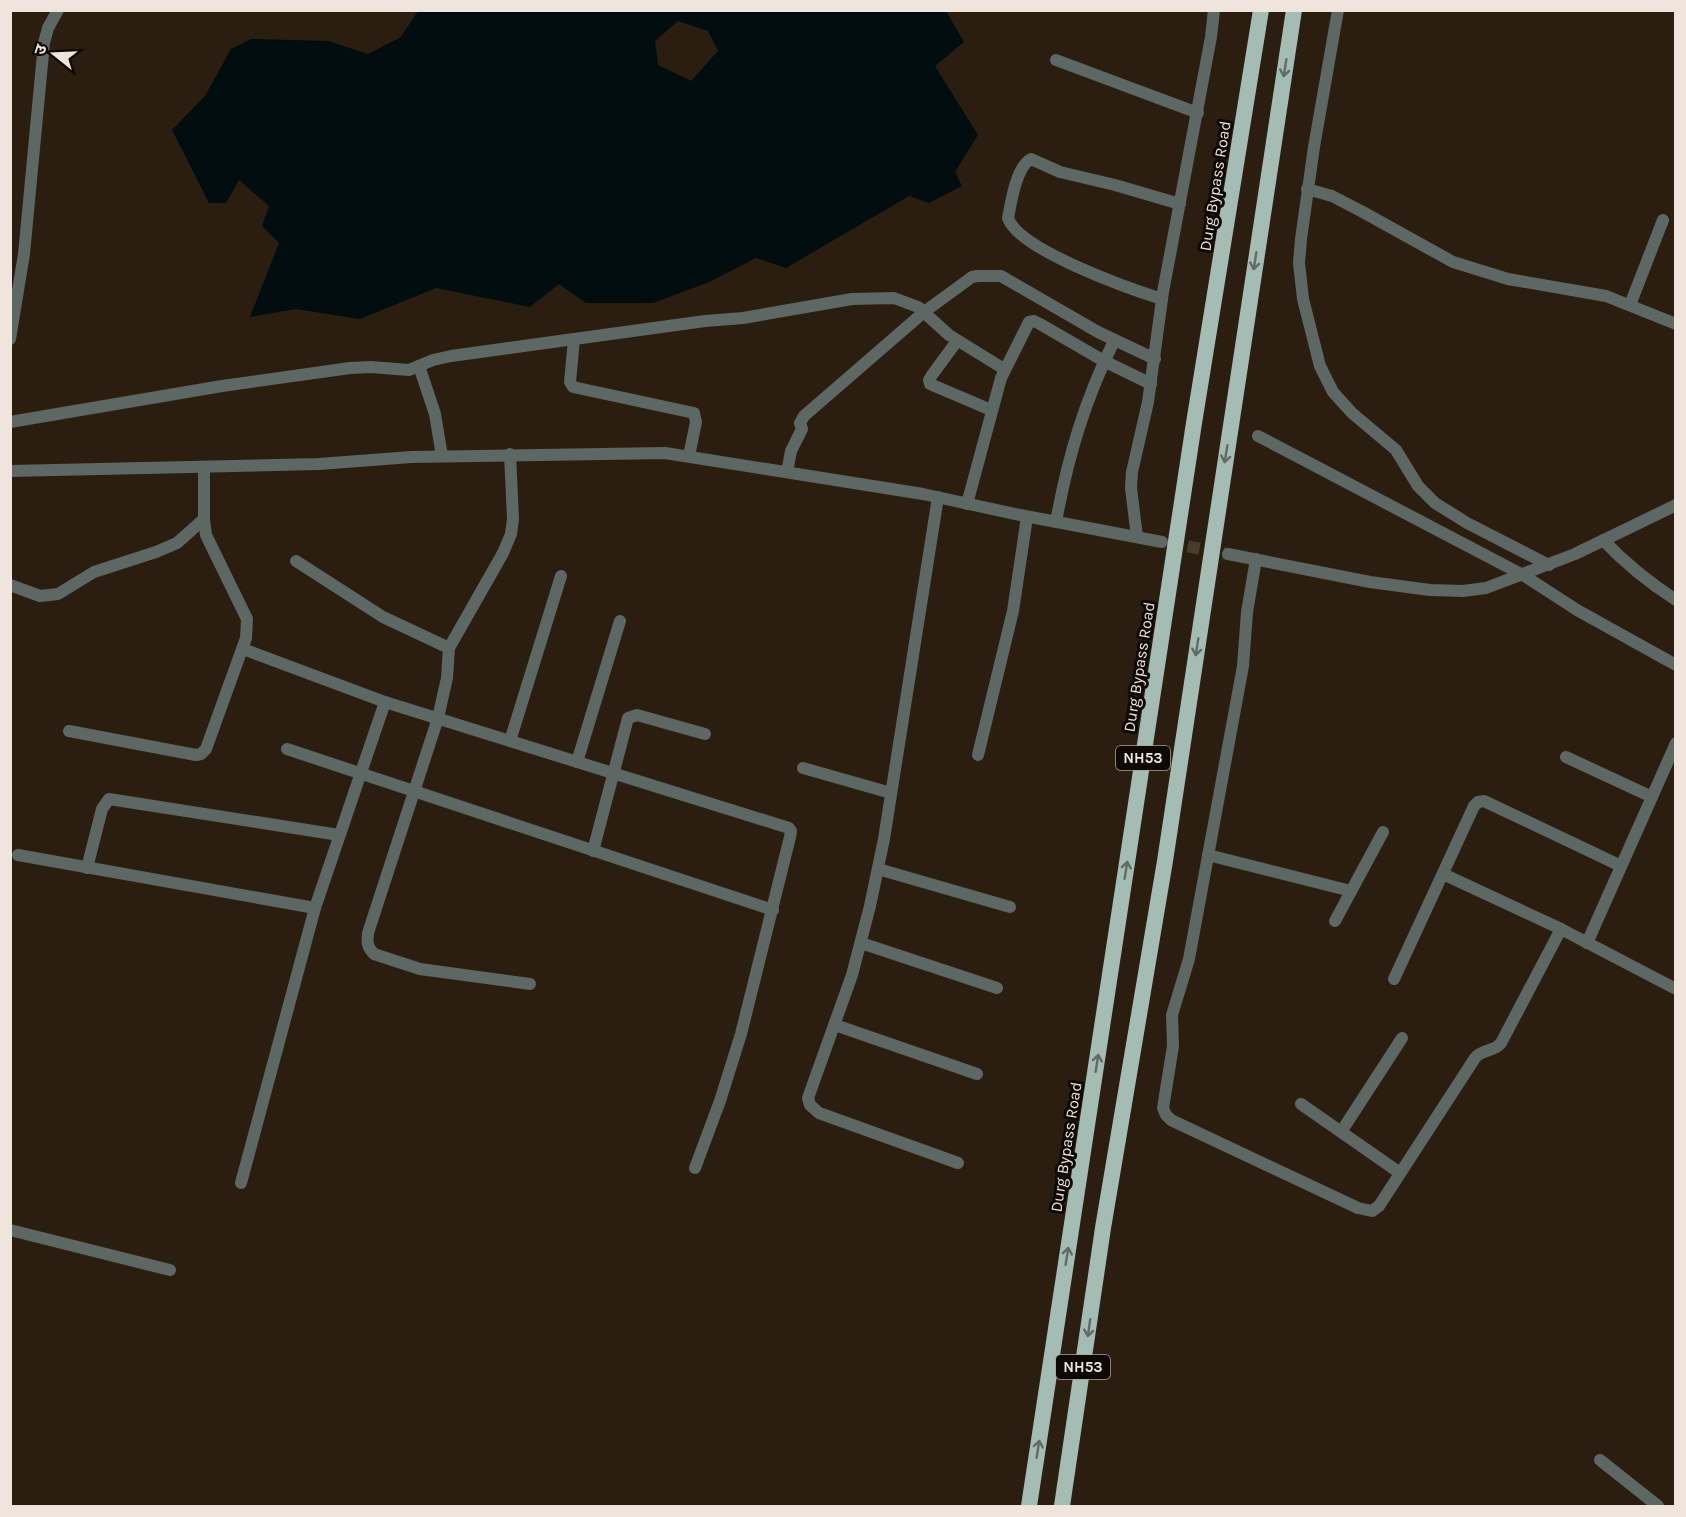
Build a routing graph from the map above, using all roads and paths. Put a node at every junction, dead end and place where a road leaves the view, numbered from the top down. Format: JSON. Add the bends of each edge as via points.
{"nodes":[{"id":1,"x":58,"y":10,"type":"edge"},
{"id":2,"x":1214,"y":10,"type":"edge"},
{"id":3,"x":1261,"y":10,"type":"edge"},
{"id":4,"x":1294,"y":10,"type":"edge"},
{"id":5,"x":1338,"y":10,"type":"edge"},
{"id":6,"x":1056,"y":60,"type":"dead end"},
{"id":7,"x":1198,"y":113,"type":"junction"},
{"id":8,"x":1307,"y":189,"type":"junction"},
{"id":9,"x":1180,"y":204,"type":"junction"},
{"id":10,"x":1664,"y":220,"type":"dead end"},
{"id":11,"x":1162,"y":299,"type":"junction"},
{"id":12,"x":1630,"y":305,"type":"junction"},
{"id":13,"x":930,"y":318,"type":"junction"},
{"id":14,"x":1676,"y":324,"type":"edge"},
{"id":15,"x":10,"y":339,"type":"edge"},
{"id":16,"x":574,"y":339,"type":"junction"},
{"id":17,"x":1114,"y":340,"type":"junction"},
{"id":18,"x":957,"y":341,"type":"junction"},
{"id":19,"x":1155,"y":359,"type":"junction"},
{"id":20,"x":1104,"y":361,"type":"junction"},
{"id":21,"x":419,"y":366,"type":"junction"},
{"id":22,"x":1004,"y":369,"type":"junction"},
{"id":23,"x":1151,"y":384,"type":"junction"},
{"id":24,"x":991,"y":410,"type":"junction"},
{"id":25,"x":10,"y":422,"type":"edge"},
{"id":26,"x":1258,"y":436,"type":"dead end"},
{"id":27,"x":510,"y":454,"type":"junction"},
{"id":28,"x":442,"y":456,"type":"junction"},
{"id":29,"x":689,"y":456,"type":"junction"},
{"id":30,"x":204,"y":468,"type":"junction"},
{"id":31,"x":10,"y":471,"type":"edge"},
{"id":32,"x":787,"y":472,"type":"junction"},
{"id":33,"x":938,"y":497,"type":"junction"},
{"id":34,"x":967,"y":504,"type":"junction"},
{"id":35,"x":1676,"y":505,"type":"edge"},
{"id":36,"x":1027,"y":517,"type":"junction"},
{"id":37,"x":204,"y":519,"type":"junction"},
{"id":38,"x":1056,"y":522,"type":"junction"},
{"id":39,"x":1137,"y":537,"type":"junction"},
{"id":40,"x":1603,"y":540,"type":"junction"},
{"id":41,"x":1162,"y":542,"type":"tunnel mouth"},
{"id":42,"x":1228,"y":554,"type":"tunnel mouth"},
{"id":43,"x":1256,"y":559,"type":"junction"},
{"id":44,"x":297,"y":561,"type":"dead end"},
{"id":45,"x":1545,"y":566,"type":"junction"},
{"id":46,"x":1523,"y":575,"type":"junction"},
{"id":47,"x":561,"y":576,"type":"dead end"},
{"id":48,"x":10,"y":585,"type":"edge"},
{"id":49,"x":1676,"y":600,"type":"edge"},
{"id":50,"x":620,"y":621,"type":"dead end"},
{"id":51,"x":449,"y":648,"type":"junction"},
{"id":52,"x":243,"y":649,"type":"junction"},
{"id":53,"x":1676,"y":665,"type":"edge"},
{"id":54,"x":385,"y":702,"type":"junction"},
{"id":55,"x":438,"y":718,"type":"junction"},
{"id":56,"x":69,"y":731,"type":"dead end"},
{"id":57,"x":705,"y":734,"type":"dead end"},
{"id":58,"x":510,"y":741,"type":"junction"},
{"id":59,"x":1676,"y":743,"type":"edge"},
{"id":60,"x":287,"y":749,"type":"dead end"},
{"id":61,"x":978,"y":755,"type":"dead end"},
{"id":62,"x":1566,"y":757,"type":"dead end"},
{"id":63,"x":577,"y":762,"type":"junction"},
{"id":64,"x":803,"y":768,"type":"dead end"},
{"id":65,"x":361,"y":773,"type":"junction"},
{"id":66,"x":613,"y":773,"type":"junction"},
{"id":67,"x":415,"y":791,"type":"junction"},
{"id":68,"x":891,"y":793,"type":"junction"},
{"id":69,"x":1652,"y":797,"type":"junction"},
{"id":70,"x":1383,"y":832,"type":"dead end"},
{"id":71,"x":339,"y":835,"type":"junction"},
{"id":72,"x":592,"y":851,"type":"junction"},
{"id":73,"x":18,"y":855,"type":"dead end"},
{"id":74,"x":1208,"y":855,"type":"junction"},
{"id":75,"x":1621,"y":866,"type":"junction"},
{"id":76,"x":87,"y":867,"type":"junction"},
{"id":77,"x":878,"y":868,"type":"junction"},
{"id":78,"x":1443,"y":874,"type":"junction"},
{"id":79,"x":1351,"y":891,"type":"junction"},
{"id":80,"x":1010,"y":907,"type":"dead end"},
{"id":81,"x":315,"y":908,"type":"junction"},
{"id":82,"x":773,"y":910,"type":"junction"},
{"id":83,"x":1335,"y":921,"type":"dead end"},
{"id":84,"x":1561,"y":929,"type":"junction"},
{"id":85,"x":861,"y":943,"type":"junction"},
{"id":86,"x":1587,"y":943,"type":"junction"},
{"id":87,"x":1394,"y":979,"type":"dead end"},
{"id":88,"x":530,"y":984,"type":"dead end"},
{"id":89,"x":997,"y":988,"type":"dead end"},
{"id":90,"x":1676,"y":989,"type":"edge"},
{"id":91,"x":835,"y":1025,"type":"junction"},
{"id":92,"x":1402,"y":1038,"type":"dead end"},
{"id":93,"x":977,"y":1074,"type":"dead end"},
{"id":94,"x":1301,"y":1104,"type":"dead end"},
{"id":95,"x":1341,"y":1131,"type":"junction"},
{"id":96,"x":958,"y":1163,"type":"dead end"},
{"id":97,"x":695,"y":1168,"type":"dead end"},
{"id":98,"x":1400,"y":1173,"type":"junction"},
{"id":99,"x":241,"y":1183,"type":"dead end"},
{"id":100,"x":10,"y":1230,"type":"edge"},
{"id":101,"x":170,"y":1270,"type":"dead end"},
{"id":102,"x":1599,"y":1460,"type":"dead end"},
{"id":103,"x":1029,"y":1506,"type":"edge"},
{"id":104,"x":1062,"y":1506,"type":"edge"},
{"id":105,"x":1658,"y":1506,"type":"edge"}],
"edges":[{"from":1,"to":15,"type":"street","via":[[44,43],[24,254]]},
{"from":2,"to":7,"type":"street"},
{"from":103,"to":3,"type":"highway","name":"Durg Bypass Road","number":"NH53","one_way":true},
{"from":4,"to":104,"type":"highway","number":"NH53","one_way":true},
{"from":5,"to":8,"type":"street"},
{"from":6,"to":7,"type":"street"},
{"from":7,"to":9,"type":"street"},
{"from":8,"to":12,"type":"street","via":[[1332,196],[1453,262],[1508,279],[1606,296]]},
{"from":8,"to":45,"type":"street","via":[[1299,263],[1303,299],[1316,352],[1333,392],[1396,450],[1418,486],[1435,502]]},
{"from":9,"to":11,"type":"street"},
{"from":9,"to":11,"type":"street","via":[[1066,174],[1031,159],[1022,169],[1008,218],[1015,230],[1051,254],[1117,284]]},
{"from":10,"to":12,"type":"street"},
{"from":11,"to":19,"type":"street"},
{"from":12,"to":14,"type":"street"},
{"from":13,"to":16,"type":"street","via":[[908,302],[894,298],[852,299],[743,318]]},
{"from":13,"to":17,"type":"street","via":[[972,277],[1001,276]]},
{"from":13,"to":18,"type":"street"},
{"from":13,"to":32,"type":"street","via":[[804,416]]},
{"from":16,"to":21,"type":"street","via":[[442,358]]},
{"from":16,"to":29,"type":"street","via":[[570,382],[573,387],[694,413],[696,423]]},
{"from":17,"to":19,"type":"street"},
{"from":17,"to":20,"type":"street"},
{"from":18,"to":22,"type":"street"},
{"from":18,"to":24,"type":"street","via":[[932,375],[930,384]]},
{"from":19,"to":23,"type":"street"},
{"from":20,"to":22,"type":"street","via":[[1034,321],[1026,326]]},
{"from":20,"to":23,"type":"street"},
{"from":20,"to":38,"type":"street","via":[[1071,448]]},
{"from":21,"to":25,"type":"street","via":[[400,370],[350,368]]},
{"from":21,"to":28,"type":"street","via":[[435,414]]},
{"from":22,"to":24,"type":"street"},
{"from":23,"to":39,"type":"street","via":[[1132,472]]},
{"from":24,"to":34,"type":"street"},
{"from":26,"to":46,"type":"street"},
{"from":27,"to":28,"type":"street"},
{"from":27,"to":29,"type":"street"},
{"from":27,"to":51,"type":"street","via":[[511,534]]},
{"from":28,"to":30,"type":"street"},
{"from":29,"to":32,"type":"street"},
{"from":30,"to":31,"type":"street"},
{"from":30,"to":37,"type":"street"},
{"from":32,"to":33,"type":"street"},
{"from":33,"to":34,"type":"street"},
{"from":33,"to":68,"type":"street"},
{"from":34,"to":36,"type":"street"},
{"from":35,"to":40,"type":"street"},
{"from":36,"to":38,"type":"street"},
{"from":36,"to":61,"type":"street","via":[[1013,611]]},
{"from":37,"to":48,"type":"street","via":[[177,543],[94,572],[58,594],[40,596]]},
{"from":37,"to":52,"type":"street","via":[[209,544],[247,619]]},
{"from":38,"to":39,"type":"street"},
{"from":39,"to":41,"type":"street"},
{"from":40,"to":45,"type":"street"},
{"from":40,"to":49,"type":"street","via":[[1649,583]]},
{"from":42,"to":43,"type":"street"},
{"from":43,"to":46,"type":"street","via":[[1430,590],[1486,588]]},
{"from":43,"to":74,"type":"street","via":[[1243,666]]},
{"from":44,"to":51,"type":"street","via":[[383,617]]},
{"from":45,"to":46,"type":"street"},
{"from":46,"to":53,"type":"street"},
{"from":47,"to":58,"type":"street"},
{"from":50,"to":63,"type":"street"},
{"from":51,"to":55,"type":"street"},
{"from":52,"to":54,"type":"street"},
{"from":52,"to":56,"type":"street","via":[[201,754]]},
{"from":54,"to":55,"type":"street"},
{"from":54,"to":65,"type":"street"},
{"from":55,"to":58,"type":"street"},
{"from":55,"to":67,"type":"street"},
{"from":57,"to":66,"type":"street","via":[[632,715]]},
{"from":58,"to":63,"type":"street"},
{"from":59,"to":69,"type":"street"},
{"from":60,"to":65,"type":"street"},
{"from":62,"to":69,"type":"street"},
{"from":63,"to":66,"type":"street"},
{"from":64,"to":68,"type":"street"},
{"from":65,"to":67,"type":"street"},
{"from":65,"to":71,"type":"street"},
{"from":66,"to":72,"type":"street"},
{"from":66,"to":82,"type":"street","via":[[789,828]]},
{"from":67,"to":72,"type":"street"},
{"from":67,"to":88,"type":"street","via":[[368,933],[369,949],[381,958],[420,969]]},
{"from":68,"to":77,"type":"street"},
{"from":69,"to":75,"type":"street"},
{"from":70,"to":79,"type":"street"},
{"from":71,"to":76,"type":"street","via":[[109,799],[102,808]]},
{"from":71,"to":81,"type":"street"},
{"from":72,"to":82,"type":"street"},
{"from":73,"to":76,"type":"street"},
{"from":74,"to":79,"type":"street"},
{"from":74,"to":98,"type":"street","via":[[1189,959],[1172,1015],[1173,1046],[1163,1108],[1166,1115],[1366,1210],[1379,1206]]},
{"from":75,"to":78,"type":"street","via":[[1484,801],[1474,806]]},
{"from":75,"to":86,"type":"street"},
{"from":76,"to":81,"type":"street"},
{"from":77,"to":80,"type":"street"},
{"from":77,"to":85,"type":"street"},
{"from":78,"to":84,"type":"street"},
{"from":78,"to":87,"type":"street"},
{"from":79,"to":83,"type":"street"},
{"from":81,"to":99,"type":"street"},
{"from":82,"to":97,"type":"street","via":[[741,1034]]},
{"from":84,"to":86,"type":"street"},
{"from":84,"to":98,"type":"street","via":[[1501,1043],[1497,1049],[1474,1058]]},
{"from":85,"to":89,"type":"street"},
{"from":85,"to":91,"type":"street"},
{"from":86,"to":90,"type":"street"},
{"from":91,"to":93,"type":"street"},
{"from":91,"to":96,"type":"street","via":[[809,1092],[813,1110]]},
{"from":92,"to":95,"type":"street"},
{"from":94,"to":95,"type":"street"},
{"from":95,"to":98,"type":"street"},
{"from":100,"to":101,"type":"street"},
{"from":102,"to":105,"type":"street"}]}
